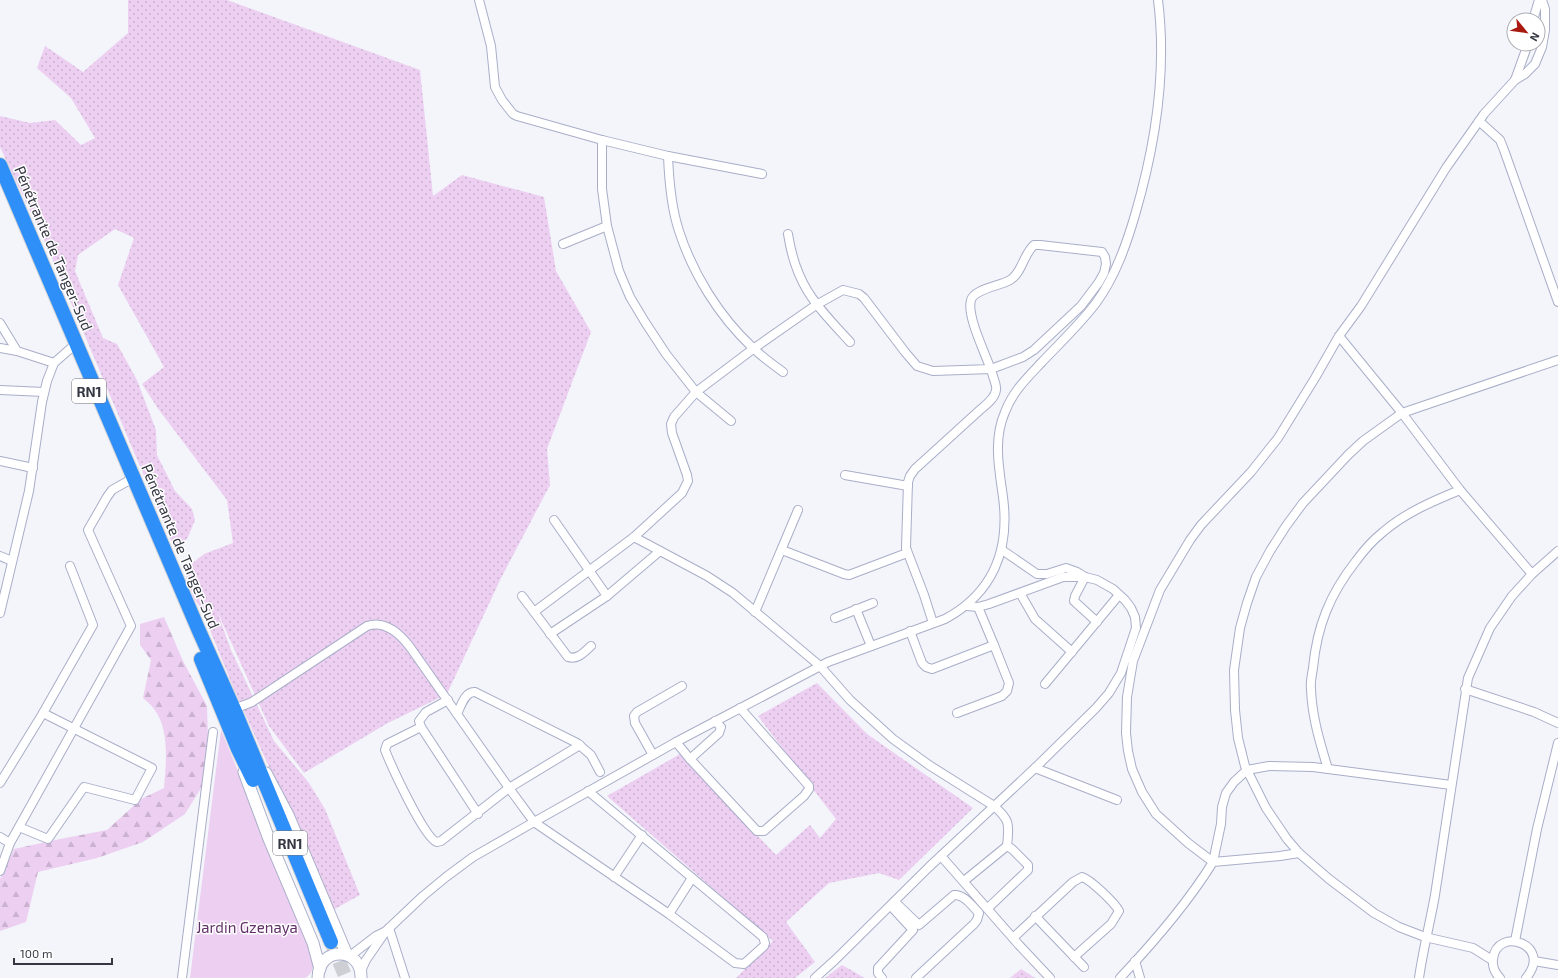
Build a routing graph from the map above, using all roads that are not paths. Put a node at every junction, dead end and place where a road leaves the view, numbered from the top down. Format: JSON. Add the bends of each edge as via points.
{"nodes":[{"id":1,"x":479,"y":0,"type":"edge"},
{"id":2,"x":1158,"y":0,"type":"edge"},
{"id":3,"x":1541,"y":0,"type":"edge"},
{"id":4,"x":1536,"y":12,"type":"edge"},
{"id":5,"x":1526,"y":52,"type":"edge"},
{"id":6,"x":1515,"y":80,"type":"junction"},
{"id":7,"x":1479,"y":121,"type":"junction"},
{"id":8,"x":602,"y":140,"type":"junction"},
{"id":9,"x":668,"y":156,"type":"junction"},
{"id":10,"x":0,"y":164,"type":"edge"},
{"id":11,"x":762,"y":174,"type":"dead end"},
{"id":12,"x":0,"y":184,"type":"edge"},
{"id":13,"x":607,"y":226,"type":"junction"},
{"id":14,"x":788,"y":234,"type":"dead end"},
{"id":15,"x":562,"y":244,"type":"dead end"},
{"id":16,"x":1558,"y":302,"type":"edge"},
{"id":17,"x":816,"y":305,"type":"junction"},
{"id":18,"x":0,"y":323,"type":"edge"},
{"id":19,"x":1339,"y":336,"type":"junction"},
{"id":20,"x":850,"y":342,"type":"dead end"},
{"id":21,"x":0,"y":348,"type":"edge"},
{"id":22,"x":71,"y":348,"type":"junction"},
{"id":23,"x":753,"y":348,"type":"junction"},
{"id":24,"x":17,"y":351,"type":"junction"},
{"id":25,"x":1558,"y":360,"type":"edge"},
{"id":26,"x":54,"y":363,"type":"junction"},
{"id":27,"x":991,"y":369,"type":"junction"},
{"id":28,"x":783,"y":372,"type":"dead end"},
{"id":29,"x":0,"y":390,"type":"edge"},
{"id":30,"x":44,"y":392,"type":"junction"},
{"id":31,"x":696,"y":392,"type":"junction"},
{"id":32,"x":1402,"y":413,"type":"junction"},
{"id":33,"x":731,"y":421,"type":"dead end"},
{"id":34,"x":0,"y":461,"type":"edge"},
{"id":35,"x":33,"y":468,"type":"junction"},
{"id":36,"x":845,"y":475,"type":"dead end"},
{"id":37,"x":128,"y":481,"type":"junction"},
{"id":38,"x":908,"y":486,"type":"junction"},
{"id":39,"x":1460,"y":490,"type":"junction"},
{"id":40,"x":798,"y":510,"type":"dead end"},
{"id":41,"x":554,"y":520,"type":"dead end"},
{"id":42,"x":634,"y":537,"type":"junction"},
{"id":43,"x":782,"y":550,"type":"junction"},
{"id":44,"x":1002,"y":550,"type":"junction"},
{"id":45,"x":660,"y":551,"type":"junction"},
{"id":46,"x":1558,"y":551,"type":"edge"},
{"id":47,"x":907,"y":553,"type":"junction"},
{"id":48,"x":0,"y":556,"type":"edge"},
{"id":49,"x":12,"y":561,"type":"junction"},
{"id":50,"x":167,"y":564,"type":"junction"},
{"id":51,"x":70,"y":566,"type":"dead end"},
{"id":52,"x":589,"y":571,"type":"junction"},
{"id":53,"x":1532,"y":574,"type":"junction"},
{"id":54,"x":1085,"y":577,"type":"junction"},
{"id":55,"x":1020,"y":593,"type":"junction"},
{"id":56,"x":1119,"y":595,"type":"junction"},
{"id":57,"x":522,"y":596,"type":"dead end"},
{"id":58,"x":607,"y":596,"type":"junction"},
{"id":59,"x":182,"y":600,"type":"junction"},
{"id":60,"x":873,"y":603,"type":"dead end"},
{"id":61,"x":967,"y":606,"type":"junction"},
{"id":62,"x":978,"y":607,"type":"junction"},
{"id":63,"x":856,"y":609,"type":"junction"},
{"id":64,"x":534,"y":612,"type":"junction"},
{"id":65,"x":755,"y":612,"type":"junction"},
{"id":66,"x":0,"y":613,"type":"edge"},
{"id":67,"x":835,"y":618,"type":"dead end"},
{"id":68,"x":1097,"y":622,"type":"junction"},
{"id":69,"x":933,"y":623,"type":"junction"},
{"id":70,"x":910,"y":631,"type":"junction"},
{"id":71,"x":550,"y":634,"type":"junction"},
{"id":72,"x":994,"y":645,"type":"junction"},
{"id":73,"x":591,"y":646,"type":"dead end"},
{"id":74,"x":871,"y":646,"type":"junction"},
{"id":75,"x":1072,"y":652,"type":"junction"},
{"id":76,"x":820,"y":666,"type":"junction"},
{"id":77,"x":1045,"y":684,"type":"dead end"},
{"id":78,"x":682,"y":686,"type":"dead end"},
{"id":79,"x":1465,"y":689,"type":"junction"},
{"id":80,"x":448,"y":700,"type":"junction"},
{"id":81,"x":740,"y":708,"type":"junction"},
{"id":82,"x":234,"y":709,"type":"junction"},
{"id":83,"x":957,"y":713,"type":"dead end"},
{"id":84,"x":43,"y":714,"type":"junction"},
{"id":85,"x":457,"y":714,"type":"junction"},
{"id":86,"x":715,"y":721,"type":"junction"},
{"id":87,"x":1558,"y":723,"type":"edge"},
{"id":88,"x":421,"y":727,"type":"junction"},
{"id":89,"x":74,"y":729,"type":"junction"},
{"id":90,"x":213,"y":732,"type":"dead end"},
{"id":91,"x":676,"y":742,"type":"junction"},
{"id":92,"x":1558,"y":743,"type":"edge"},
{"id":93,"x":580,"y":745,"type":"junction"},
{"id":94,"x":244,"y":747,"type":"junction"},
{"id":95,"x":653,"y":755,"type":"junction"},
{"id":96,"x":690,"y":759,"type":"junction"},
{"id":97,"x":1035,"y":768,"type":"junction"},
{"id":98,"x":1328,"y":769,"type":"junction"},
{"id":99,"x":1247,"y":770,"type":"junction"},
{"id":100,"x":600,"y":772,"type":"dead end"},
{"id":101,"x":0,"y":783,"type":"edge"},
{"id":102,"x":1451,"y":785,"type":"junction"},
{"id":103,"x":509,"y":788,"type":"junction"},
{"id":104,"x":588,"y":791,"type":"junction"},
{"id":105,"x":1117,"y":800,"type":"dead end"},
{"id":106,"x":994,"y":806,"type":"junction"},
{"id":107,"x":478,"y":814,"type":"junction"},
{"id":108,"x":534,"y":822,"type":"junction"},
{"id":109,"x":19,"y":828,"type":"junction"},
{"id":110,"x":642,"y":835,"type":"junction"},
{"id":111,"x":0,"y":837,"type":"edge"},
{"id":112,"x":10,"y":843,"type":"junction"},
{"id":113,"x":1007,"y":846,"type":"junction"},
{"id":114,"x":1299,"y":853,"type":"junction"},
{"id":115,"x":941,"y":856,"type":"junction"},
{"id":116,"x":1213,"y":862,"type":"junction"},
{"id":117,"x":0,"y":871,"type":"edge"},
{"id":118,"x":614,"y":877,"type":"junction"},
{"id":119,"x":692,"y":878,"type":"junction"},
{"id":120,"x":964,"y":881,"type":"junction"},
{"id":121,"x":893,"y":904,"type":"junction"},
{"id":122,"x":988,"y":908,"type":"junction"},
{"id":123,"x":669,"y":914,"type":"junction"},
{"id":124,"x":1035,"y":916,"type":"junction"},
{"id":125,"x":388,"y":929,"type":"junction"},
{"id":126,"x":1425,"y":937,"type":"junction"},
{"id":127,"x":1013,"y":938,"type":"junction"},
{"id":128,"x":1515,"y":941,"type":"junction"},
{"id":129,"x":327,"y":944,"type":"tunnel mouth"},
{"id":130,"x":348,"y":956,"type":"junction"},
{"id":131,"x":1074,"y":957,"type":"junction"},
{"id":132,"x":1492,"y":960,"type":"junction"},
{"id":133,"x":1534,"y":961,"type":"junction"},
{"id":134,"x":1135,"y":962,"type":"junction"},
{"id":135,"x":1558,"y":965,"type":"edge"},
{"id":136,"x":1084,"y":967,"type":"dead end"},
{"id":137,"x":318,"y":975,"type":"edge"},
{"id":138,"x":361,"y":975,"type":"edge"},
{"id":139,"x":182,"y":978,"type":"edge"},
{"id":140,"x":405,"y":978,"type":"edge"},
{"id":141,"x":815,"y":978,"type":"edge"},
{"id":142,"x":882,"y":978,"type":"edge"},
{"id":143,"x":916,"y":978,"type":"edge"},
{"id":144,"x":1050,"y":978,"type":"edge"},
{"id":145,"x":1120,"y":978,"type":"edge"},
{"id":146,"x":1140,"y":978,"type":"edge"},
{"id":147,"x":1419,"y":978,"type":"edge"},
{"id":148,"x":1500,"y":978,"type":"edge"},
{"id":149,"x":1526,"y":978,"type":"edge"}],
"edges":[{"from":1,"to":8,"type":"street","via":[[491,46],[495,87],[513,114]]},
{"from":2,"to":44,"type":"street","via":[[1161,38],[1158,100],[1154,134],[1139,201],[1118,265],[1104,292],[1083,318],[1028,375],[1013,395],[1004,413],[998,439],[1005,518]]},
{"from":3,"to":4,"type":"street"},
{"from":3,"to":6,"type":"street","via":[[1546,20],[1539,55],[1529,70]]},
{"from":5,"to":6,"type":"street"},
{"from":6,"to":7,"type":"street"},
{"from":7,"to":16,"type":"street","via":[[1500,140]]},
{"from":7,"to":19,"type":"street","via":[[1446,168],[1365,300]]},
{"from":8,"to":9,"type":"street"},
{"from":8,"to":13,"type":"street","via":[[602,189]]},
{"from":9,"to":11,"type":"street"},
{"from":9,"to":23,"type":"street","via":[[672,198],[685,246],[701,280],[736,330]]},
{"from":10,"to":50,"type":"highway","name":"Pénétrante de Tanger-Sud","number":"RN1"},
{"from":12,"to":22,"type":"highway","name":"Pénétrante de Tanger-Sud","number":"RN1"},
{"from":13,"to":15,"type":"street"},
{"from":13,"to":31,"type":"street","via":[[619,271],[630,297],[666,354]]},
{"from":14,"to":17,"type":"street","via":[[790,251],[799,275]]},
{"from":17,"to":20,"type":"street"},
{"from":17,"to":23,"type":"street"},
{"from":17,"to":27,"type":"street","via":[[843,290],[859,294],[917,366],[933,371]]},
{"from":18,"to":24,"type":"street"},
{"from":19,"to":32,"type":"street"},
{"from":19,"to":116,"type":"street","via":[[1278,438],[1190,540],[1160,590],[1133,661],[1127,697],[1126,733],[1132,769],[1156,814]]},
{"from":21,"to":24,"type":"street"},
{"from":22,"to":26,"type":"street"},
{"from":22,"to":37,"type":"highway","name":"Pénétrante de Tanger-Sud","number":"RN1"},
{"from":23,"to":28,"type":"street"},
{"from":23,"to":31,"type":"street"},
{"from":24,"to":26,"type":"street"},
{"from":25,"to":32,"type":"street"},
{"from":26,"to":30,"type":"street"},
{"from":27,"to":27,"type":"street","via":[[971,315],[970,305],[974,294],[1013,277],[1034,245],[1102,252],[1106,264],[1104,273],[1081,306],[1034,350]]},
{"from":27,"to":38,"type":"street","via":[[996,389],[994,396],[915,469],[908,479]]},
{"from":29,"to":30,"type":"street"},
{"from":30,"to":35,"type":"street"},
{"from":31,"to":33,"type":"street"},
{"from":31,"to":42,"type":"street","via":[[671,424],[688,481],[682,493]]},
{"from":32,"to":39,"type":"street"},
{"from":32,"to":99,"type":"street","via":[[1358,446],[1303,503],[1270,551],[1256,577],[1240,628],[1234,670],[1238,738]]},
{"from":34,"to":35,"type":"street"},
{"from":35,"to":49,"type":"street"},
{"from":36,"to":38,"type":"street"},
{"from":37,"to":50,"type":"highway","name":"Pénétrante de Tanger-Sud","number":"RN1"},
{"from":37,"to":89,"type":"street","via":[[112,490],[106,497],[88,530],[131,626]]},
{"from":38,"to":47,"type":"street","via":[[905,535]]},
{"from":39,"to":53,"type":"street"},
{"from":39,"to":98,"type":"street","via":[[1399,520],[1383,532],[1367,546],[1330,601],[1317,636],[1311,688],[1314,721]]},
{"from":40,"to":43,"type":"street"},
{"from":41,"to":52,"type":"street"},
{"from":42,"to":45,"type":"street"},
{"from":42,"to":52,"type":"street"},
{"from":43,"to":47,"type":"street","via":[[849,575]]},
{"from":43,"to":65,"type":"street"},
{"from":44,"to":54,"type":"street","via":[[1037,574],[1047,574],[1066,568]]},
{"from":44,"to":61,"type":"street","via":[[991,576]]},
{"from":45,"to":58,"type":"street"},
{"from":45,"to":65,"type":"street","via":[[719,584]]},
{"from":46,"to":53,"type":"street"},
{"from":47,"to":69,"type":"street"},
{"from":48,"to":49,"type":"street"},
{"from":49,"to":66,"type":"street"},
{"from":50,"to":59,"type":"highway","name":"Pénétrante de Tanger-Sud","number":"RN1"},
{"from":51,"to":84,"type":"street","via":[[93,625]]},
{"from":52,"to":58,"type":"street"},
{"from":52,"to":64,"type":"street"},
{"from":53,"to":79,"type":"street","via":[[1512,596],[1490,628]]},
{"from":54,"to":55,"type":"street","via":[[1064,577]]},
{"from":54,"to":56,"type":"street","via":[[1097,580]]},
{"from":54,"to":68,"type":"street","via":[[1074,601]]},
{"from":55,"to":62,"type":"street"},
{"from":55,"to":75,"type":"street","via":[[1035,619]]},
{"from":56,"to":68,"type":"street"},
{"from":56,"to":97,"type":"street","via":[[1131,608],[1136,628],[1121,673],[1096,708]]},
{"from":57,"to":64,"type":"street"},
{"from":58,"to":71,"type":"street"},
{"from":59,"to":82,"type":"highway","name":"Pénétrante de Tanger-Sud","number":"RN1"},
{"from":59,"to":94,"type":"highway","name":"Pénétrante de Tanger-Sud","number":"RN1"},
{"from":60,"to":63,"type":"street"},
{"from":61,"to":62,"type":"street"},
{"from":61,"to":69,"type":"street"},
{"from":62,"to":72,"type":"street"},
{"from":63,"to":67,"type":"street"},
{"from":63,"to":74,"type":"street"},
{"from":64,"to":71,"type":"street"},
{"from":65,"to":76,"type":"street"},
{"from":68,"to":75,"type":"street"},
{"from":69,"to":70,"type":"street"},
{"from":70,"to":72,"type":"street","via":[[922,663],[932,669]]},
{"from":70,"to":74,"type":"street"},
{"from":71,"to":73,"type":"street","via":[[568,657],[576,657]]},
{"from":72,"to":83,"type":"street","via":[[1009,683],[1008,691],[1002,696]]},
{"from":74,"to":76,"type":"street"},
{"from":75,"to":77,"type":"street"},
{"from":76,"to":81,"type":"street"},
{"from":76,"to":106,"type":"street","via":[[850,700],[894,739],[928,765]]},
{"from":78,"to":95,"type":"street","via":[[634,716]]},
{"from":79,"to":87,"type":"street","via":[[1534,712]]},
{"from":79,"to":102,"type":"street"},
{"from":80,"to":82,"type":"street","via":[[406,641],[388,627],[377,624],[363,628],[252,702]]},
{"from":80,"to":85,"type":"street"},
{"from":80,"to":88,"type":"street","via":[[426,712],[419,721]]},
{"from":81,"to":86,"type":"street"},
{"from":81,"to":96,"type":"street","via":[[807,782],[809,789],[804,796],[764,831],[757,831]]},
{"from":82,"to":94,"type":"highway","name":"Pénétrante de Tanger-Sud","number":"RN1"},
{"from":84,"to":89,"type":"street"},
{"from":84,"to":101,"type":"street"},
{"from":85,"to":93,"type":"street","via":[[467,695],[474,692]]},
{"from":85,"to":103,"type":"street"},
{"from":86,"to":91,"type":"street"},
{"from":86,"to":96,"type":"street","via":[[721,727],[719,733]]},
{"from":88,"to":107,"type":"street"},
{"from":88,"to":107,"type":"street","via":[[387,744],[385,748],[419,821],[431,840],[441,841]]},
{"from":89,"to":109,"type":"street"},
{"from":89,"to":109,"type":"street","via":[[152,768],[135,800],[84,787],[48,839]]},
{"from":90,"to":139,"type":"street"},
{"from":91,"to":95,"type":"street"},
{"from":91,"to":96,"type":"street"},
{"from":92,"to":128,"type":"street","via":[[1537,829]]},
{"from":93,"to":100,"type":"street","via":[[590,755]]},
{"from":93,"to":103,"type":"street"},
{"from":94,"to":129,"type":"highway","name":"Pénétrante de Tanger-Sud","number":"RN1","via":[[252,776]]},
{"from":94,"to":130,"type":"street","via":[[266,772],[281,801]]},
{"from":94,"to":137,"type":"street","via":[[240,762],[313,943]]},
{"from":95,"to":104,"type":"street"},
{"from":97,"to":105,"type":"street"},
{"from":97,"to":106,"type":"street"},
{"from":98,"to":99,"type":"street","via":[[1269,766]]},
{"from":98,"to":102,"type":"street"},
{"from":99,"to":114,"type":"street","via":[[1266,808]]},
{"from":99,"to":116,"type":"street","via":[[1226,793]]},
{"from":102,"to":126,"type":"street","via":[[1433,907]]},
{"from":103,"to":107,"type":"street"},
{"from":103,"to":108,"type":"street"},
{"from":104,"to":108,"type":"street"},
{"from":104,"to":110,"type":"street"},
{"from":106,"to":113,"type":"street","via":[[1002,813],[1009,826]]},
{"from":106,"to":115,"type":"street"},
{"from":108,"to":118,"type":"street"},
{"from":108,"to":125,"type":"street","via":[[473,857],[423,896]]},
{"from":109,"to":112,"type":"street"},
{"from":110,"to":118,"type":"street"},
{"from":110,"to":119,"type":"street"},
{"from":111,"to":112,"type":"street"},
{"from":112,"to":117,"type":"street"},
{"from":113,"to":120,"type":"street"},
{"from":113,"to":122,"type":"street","via":[[1028,865],[1028,870]]},
{"from":114,"to":116,"type":"street"},
{"from":114,"to":126,"type":"street","via":[[1374,913],[1399,927]]},
{"from":115,"to":120,"type":"street"},
{"from":115,"to":121,"type":"street"},
{"from":116,"to":134,"type":"street","via":[[1200,884]]},
{"from":118,"to":123,"type":"street"},
{"from":119,"to":123,"type":"street"},
{"from":119,"to":123,"type":"street","via":[[763,937],[764,946],[740,965]]},
{"from":120,"to":122,"type":"street"},
{"from":121,"to":141,"type":"street"},
{"from":121,"to":142,"type":"street","via":[[914,930],[878,968]]},
{"from":121,"to":143,"type":"street","via":[[919,925],[954,895],[961,896],[979,913],[974,924]]},
{"from":122,"to":127,"type":"street"},
{"from":124,"to":127,"type":"street"},
{"from":124,"to":131,"type":"street"},
{"from":124,"to":131,"type":"street","via":[[1082,877],[1118,908],[1118,915],[1111,924]]},
{"from":125,"to":130,"type":"street"},
{"from":125,"to":138,"type":"street","via":[[366,960]]},
{"from":125,"to":140,"type":"street"},
{"from":126,"to":132,"type":"street","via":[[1473,948]]},
{"from":126,"to":147,"type":"street"},
{"from":127,"to":144,"type":"street"},
{"from":128,"to":132,"type":"street","via":[[1502,944]]},
{"from":128,"to":133,"type":"street","via":[[1526,945]]},
{"from":130,"to":137,"type":"street","via":[[339,954],[329,957],[322,964]]},
{"from":130,"to":138,"type":"street","via":[[357,962]]},
{"from":131,"to":136,"type":"street"},
{"from":132,"to":148,"type":"street","via":[[1496,974]]},
{"from":133,"to":135,"type":"street"},
{"from":133,"to":149,"type":"street","via":[[1532,970]]},
{"from":134,"to":145,"type":"street"},
{"from":134,"to":146,"type":"street"}]}
